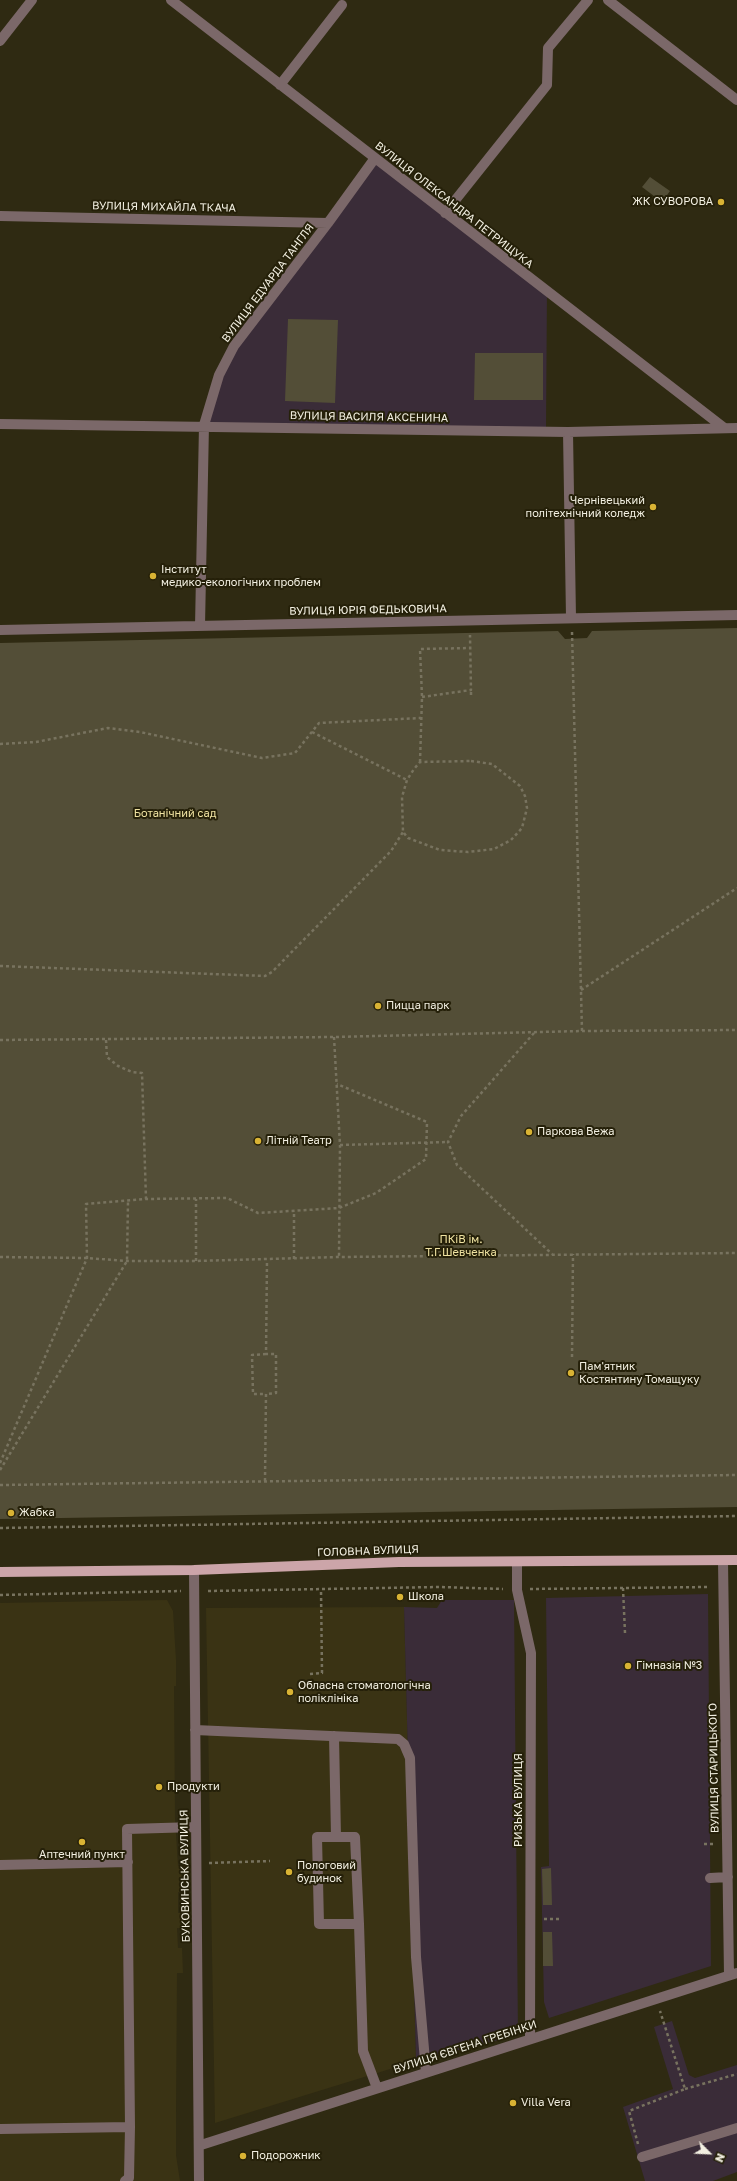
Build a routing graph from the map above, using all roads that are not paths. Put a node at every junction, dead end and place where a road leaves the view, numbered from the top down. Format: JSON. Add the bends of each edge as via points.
{"nodes":[{"id":1,"x":32,"y":0,"type":"edge"},
{"id":2,"x":171,"y":0,"type":"edge"},
{"id":3,"x":588,"y":0,"type":"edge"},
{"id":4,"x":608,"y":0,"type":"edge"},
{"id":5,"x":342,"y":5,"type":"dead end"},
{"id":6,"x":0,"y":41,"type":"edge"},
{"id":7,"x":280,"y":84,"type":"junction"},
{"id":8,"x":737,"y":100,"type":"edge"},
{"id":9,"x":375,"y":158,"type":"junction"},
{"id":10,"x":445,"y":213,"type":"junction"},
{"id":11,"x":0,"y":216,"type":"edge"},
{"id":12,"x":328,"y":223,"type":"junction"},
{"id":13,"x":0,"y":424,"type":"edge"},
{"id":14,"x":204,"y":426,"type":"junction"},
{"id":15,"x":723,"y":427,"type":"junction"},
{"id":16,"x":737,"y":428,"type":"edge"},
{"id":17,"x":568,"y":432,"type":"junction"},
{"id":18,"x":737,"y":615,"type":"edge"},
{"id":19,"x":571,"y":618,"type":"junction"},
{"id":20,"x":200,"y":626,"type":"junction"},
{"id":21,"x":0,"y":630,"type":"edge"},
{"id":22,"x":722,"y":1560,"type":"junction"},
{"id":23,"x":737,"y":1560,"type":"edge"},
{"id":24,"x":517,"y":1562,"type":"junction"},
{"id":25,"x":194,"y":1570,"type":"junction"},
{"id":26,"x":0,"y":1572,"type":"edge"},
{"id":27,"x":195,"y":1730,"type":"junction"},
{"id":28,"x":334,"y":1736,"type":"junction"},
{"id":29,"x":196,"y":1827,"type":"junction"},
{"id":30,"x":336,"y":1837,"type":"junction"},
{"id":31,"x":128,"y":1862,"type":"junction"},
{"id":32,"x":0,"y":1865,"type":"edge"},
{"id":33,"x":728,"y":1877,"type":"junction"},
{"id":34,"x":710,"y":1878,"type":"dead end"},
{"id":35,"x":358,"y":1924,"type":"junction"},
{"id":36,"x":733,"y":1974,"type":"edge"},
{"id":37,"x":530,"y":2039,"type":"junction"},
{"id":38,"x":426,"y":2072,"type":"junction"},
{"id":39,"x":377,"y":2088,"type":"junction"},
{"id":40,"x":130,"y":2127,"type":"junction"},
{"id":41,"x":737,"y":2128,"type":"edge"},
{"id":42,"x":0,"y":2129,"type":"edge"},
{"id":43,"x":201,"y":2145,"type":"junction"},
{"id":44,"x":642,"y":2157,"type":"road end"},
{"id":45,"x":125,"y":2181,"type":"edge"},
{"id":46,"x":200,"y":2181,"type":"edge"}],
"edges":[{"from":1,"to":6,"type":"street"},
{"from":2,"to":7,"type":"street","name":"ВУЛИЦЯ ОЛЕКСАНДРА ПЕТРИЩУКА"},
{"from":3,"to":10,"type":"street","via":[[548,48],[547,85]]},
{"from":4,"to":8,"type":"street"},
{"from":5,"to":7,"type":"street"},
{"from":7,"to":9,"type":"street","name":"ВУЛИЦЯ ОЛЕКСАНДРА ПЕТРИЩУКА"},
{"from":9,"to":10,"type":"street","name":"ВУЛИЦЯ ОЛЕКСАНДРА ПЕТРИЩУКА"},
{"from":9,"to":12,"type":"street","name":"ВУЛИЦЯ ЕДУАРДА ТАНГЛЯ"},
{"from":10,"to":15,"type":"street","name":"ВУЛИЦЯ ОЛЕКСАНДРА ПЕТРИЩУКА"},
{"from":11,"to":12,"type":"street","name":"ВУЛИЦЯ МИХАЙЛА ТКАЧА"},
{"from":12,"to":14,"type":"street","name":"ВУЛИЦЯ ЕДУАРДА ТАНГЛЯ","via":[[234,346],[219,375]]},
{"from":13,"to":14,"type":"street","name":"ВУЛИЦЯ ВАСИЛЯ АКСЕНИНА"},
{"from":14,"to":17,"type":"street","name":"ВУЛИЦЯ ВАСИЛЯ АКСЕНИНА"},
{"from":14,"to":20,"type":"street","name":"ВУЛИЦЯ ЕДУАРДА ТАНГЛЯ"},
{"from":15,"to":16,"type":"street","name":"ВУЛИЦЯ ВАСИЛЯ АКСЕНИНА"},
{"from":15,"to":17,"type":"street","name":"ВУЛИЦЯ ВАСИЛЯ АКСЕНИНА"},
{"from":17,"to":19,"type":"street"},
{"from":18,"to":19,"type":"street","name":"ВУЛИЦЯ ЮРІЯ ФЕДЬКОВИЧА"},
{"from":19,"to":20,"type":"street","name":"ВУЛИЦЯ ЮРІЯ ФЕДЬКОВИЧА"},
{"from":20,"to":21,"type":"street","name":"ВУЛИЦЯ ЮРІЯ ФЕДЬКОВИЧА"},
{"from":22,"to":23,"type":"main road","name":"ГОЛОВНА ВУЛИЦЯ"},
{"from":22,"to":24,"type":"main road","name":"ГОЛОВНА ВУЛИЦЯ"},
{"from":22,"to":33,"type":"street","name":"ВУЛИЦЯ СТАРИЦЬКОГО"},
{"from":24,"to":25,"type":"main road","name":"ГОЛОВНА ВУЛИЦЯ","via":[[399,1562]]},
{"from":24,"to":37,"type":"street","name":"РИЗЬКА ВУЛИЦЯ","via":[[517,1590],[531,1653]]},
{"from":25,"to":26,"type":"main road","name":"ГОЛОВНА ВУЛИЦЯ"},
{"from":25,"to":27,"type":"street","name":"БУКОВИНСЬКА ВУЛИЦЯ"},
{"from":27,"to":28,"type":"street"},
{"from":27,"to":29,"type":"street","name":"БУКОВИНСЬКА ВУЛИЦЯ"},
{"from":28,"to":30,"type":"street"},
{"from":28,"to":38,"type":"street","via":[[398,1739],[404,1744],[410,1758],[416,1957]]},
{"from":29,"to":31,"type":"street","via":[[127,1829]]},
{"from":29,"to":43,"type":"street","name":"БУКОВИНСЬКА ВУЛИЦЯ"},
{"from":30,"to":35,"type":"street","via":[[355,1837]]},
{"from":30,"to":35,"type":"street","via":[[317,1837],[319,1924]]},
{"from":31,"to":32,"type":"street"},
{"from":31,"to":40,"type":"street"},
{"from":33,"to":34,"type":"street"},
{"from":33,"to":36,"type":"street","name":"ВУЛИЦЯ СТАРИЦЬКОГО"},
{"from":35,"to":39,"type":"street","via":[[363,2051]]},
{"from":36,"to":37,"type":"street","name":"ВУЛИЦЯ ЄВГЕНА ГРЕБІНКИ"},
{"from":37,"to":38,"type":"street","name":"ВУЛИЦЯ ЄВГЕНА ГРЕБІНКИ"},
{"from":38,"to":39,"type":"street","name":"ВУЛИЦЯ ЄВГЕНА ГРЕБІНКИ"},
{"from":39,"to":43,"type":"street","name":"ВУЛИЦЯ ЄВГЕНА ГРЕБІНКИ"},
{"from":40,"to":42,"type":"street"},
{"from":40,"to":45,"type":"street","via":[[129,2178]]},
{"from":41,"to":44,"type":"street"},
{"from":43,"to":46,"type":"street","name":"БУКОВИНСЬКА ВУЛИЦЯ"}]}
